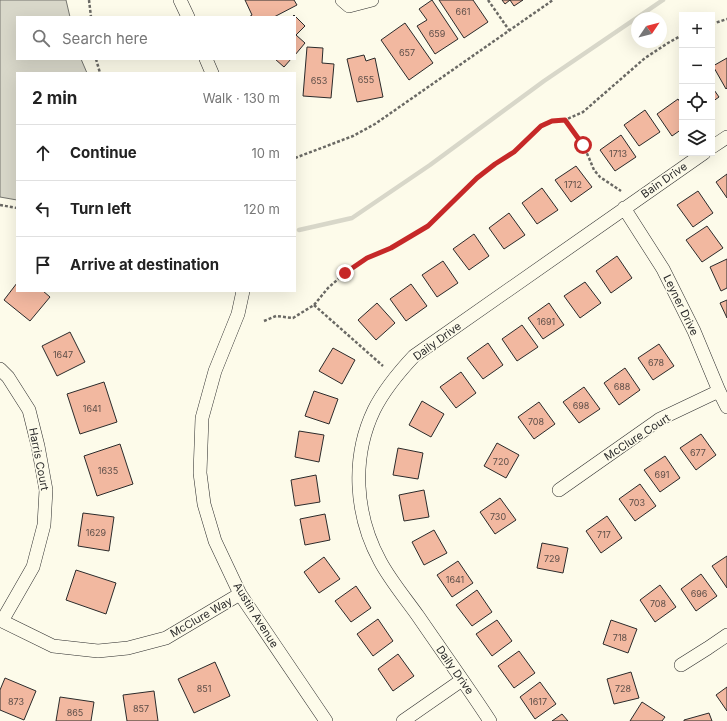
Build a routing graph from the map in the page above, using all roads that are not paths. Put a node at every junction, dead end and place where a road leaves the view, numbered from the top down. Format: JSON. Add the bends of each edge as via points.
{"nodes":[{"id":1,"x":180,"y":0,"type":"edge"},
{"id":2,"x":342,"y":0,"type":"edge"},
{"id":3,"x":372,"y":0,"type":"edge"},
{"id":4,"x":188,"y":16,"type":"edge"},
{"id":5,"x":206,"y":60,"type":"edge"},
{"id":6,"x":212,"y":72,"type":"edge"},
{"id":7,"x":727,"y":137,"type":"edge"},
{"id":8,"x":715,"y":145,"type":"edge"},
{"id":9,"x":700,"y":156,"type":"edge"},
{"id":10,"x":624,"y":208,"type":"junction"},
{"id":11,"x":243,"y":292,"type":"edge"},
{"id":12,"x":0,"y":369,"type":"edge"},
{"id":13,"x":719,"y":391,"type":"junction"},
{"id":14,"x":727,"y":407,"type":"edge"},
{"id":15,"x":559,"y":490,"type":"dead end"},
{"id":16,"x":240,"y":594,"type":"junction"},
{"id":17,"x":1,"y":620,"type":"edge"},
{"id":18,"x":727,"y":635,"type":"edge"},
{"id":19,"x":681,"y":665,"type":"dead end"},
{"id":20,"x":462,"y":680,"type":"junction"},
{"id":21,"x":326,"y":721,"type":"edge"},
{"id":22,"x":403,"y":721,"type":"edge"},
{"id":23,"x":490,"y":721,"type":"edge"}],
"edges":[{"from":1,"to":4,"type":"street"},
{"from":2,"to":3,"type":"street","via":[[349,6]]},
{"from":5,"to":6,"type":"street"},
{"from":7,"to":8,"type":"street"},
{"from":9,"to":10,"type":"street","name":"Bain Drive"},
{"from":10,"to":13,"type":"street","name":"Leyner Drive","via":[[663,269]]},
{"from":10,"to":20,"type":"street","name":"Daily Drive","via":[[414,356],[396,376],[374,409],[364,436],[359,470],[359,497],[366,527],[380,561]]},
{"from":11,"to":16,"type":"street","name":"Austin Avenue","via":[[238,314],[215,371],[202,418],[200,473],[204,504],[215,541]]},
{"from":12,"to":17,"type":"street","name":"Harris Court","via":[[29,410],[46,490],[44,525],[32,567]]},
{"from":13,"to":14,"type":"street","name":"Leyner Drive"},
{"from":13,"to":15,"type":"street","name":"McClure Court","via":[[660,419]]},
{"from":16,"to":17,"type":"street","name":"McClure Way","via":[[166,638],[128,648],[98,651],[53,646]]},
{"from":16,"to":21,"type":"street","name":"Austin Avenue"},
{"from":18,"to":19,"type":"street"},
{"from":20,"to":22,"type":"street"},
{"from":20,"to":23,"type":"street","name":"Daily Drive"}]}
